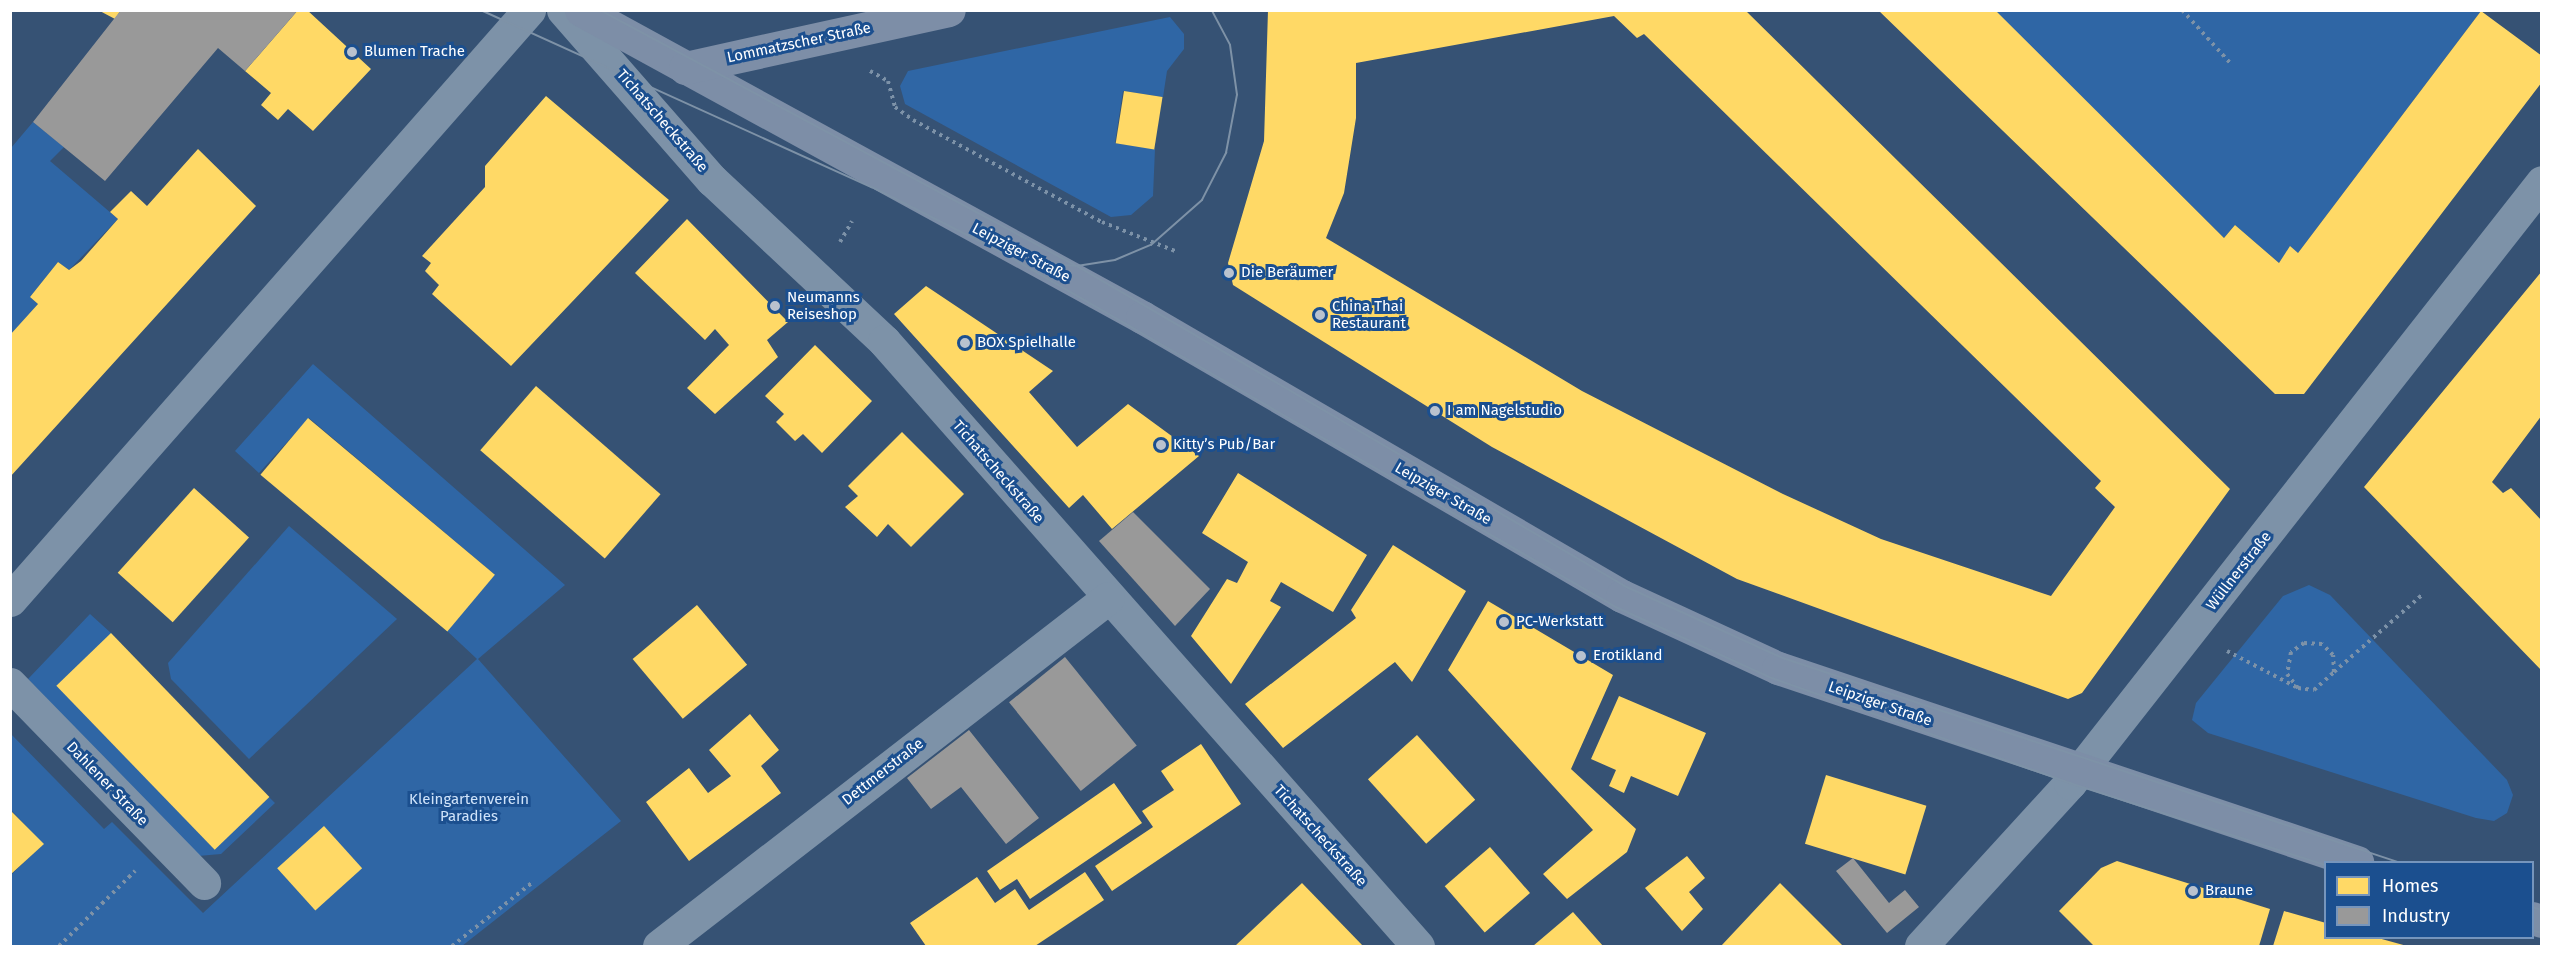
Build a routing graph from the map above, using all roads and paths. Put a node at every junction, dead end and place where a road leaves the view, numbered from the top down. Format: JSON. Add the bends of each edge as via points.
{"nodes":[{"id":1,"x":529,"y":10,"type":"edge"},
{"id":2,"x":563,"y":10,"type":"edge"},
{"id":3,"x":580,"y":10,"type":"edge"},
{"id":4,"x":950,"y":10,"type":"edge"},
{"id":5,"x":2182,"y":10,"type":"edge"},
{"id":6,"x":2232,"y":65,"type":"dead end"},
{"id":7,"x":685,"y":68,"type":"junction"},
{"id":8,"x":888,"y":81,"type":"dead end"},
{"id":9,"x":2541,"y":182,"type":"edge"},
{"id":10,"x":1175,"y":251,"type":"dead end"},
{"id":11,"x":2422,"y":594,"type":"dead end"},
{"id":12,"x":1107,"y":598,"type":"junction"},
{"id":13,"x":10,"y":600,"type":"edge"},
{"id":14,"x":2194,"y":630,"type":"junction"},
{"id":15,"x":2334,"y":672,"type":"junction"},
{"id":16,"x":10,"y":684,"type":"edge"},
{"id":17,"x":2298,"y":688,"type":"junction"},
{"id":18,"x":2078,"y":773,"type":"junction"},
{"id":19,"x":2354,"y":861,"type":"edge"},
{"id":20,"x":140,"y":867,"type":"dead end"},
{"id":21,"x":532,"y":882,"type":"dead end"},
{"id":22,"x":204,"y":883,"type":"dead end"},
{"id":23,"x":59,"y":946,"type":"edge"},
{"id":24,"x":452,"y":946,"type":"edge"},
{"id":25,"x":658,"y":946,"type":"edge"},
{"id":26,"x":1418,"y":946,"type":"edge"},
{"id":27,"x":1921,"y":946,"type":"edge"}],
"edges":[{"from":1,"to":13,"type":"street"},
{"from":2,"to":12,"type":"street","name":"Tichatscheckstraße","via":[[712,180],[884,341]]},
{"from":3,"to":7,"type":"main road","name":"Leipziger Straße"},
{"from":4,"to":7,"type":"main road","name":"Lommatzscher Straße"},
{"from":5,"to":6,"type":"path"},
{"from":7,"to":18,"type":"main road","name":"Leipziger Straße","via":[[1143,317],[1622,596],[1778,668]]},
{"from":8,"to":10,"type":"path","via":[[895,107],[913,120],[1102,222]]},
{"from":9,"to":14,"type":"street","name":"Wüllnerstraße"},
{"from":11,"to":15,"type":"path"},
{"from":12,"to":25,"type":"street","name":"Dettmerstraße"},
{"from":12,"to":26,"type":"street","name":"Tichatscheckstraße"},
{"from":14,"to":17,"type":"path"},
{"from":14,"to":18,"type":"street","name":"Wüllnerstraße"},
{"from":15,"to":17,"type":"path","via":[[2323,688]]},
{"from":15,"to":17,"type":"path","via":[[2333,655],[2322,644],[2296,646],[2286,667]]},
{"from":16,"to":22,"type":"street","name":"Dahlener Straße"},
{"from":18,"to":19,"type":"main road","name":"Leipziger Straße"},
{"from":18,"to":27,"type":"street","name":"Wüllnerstraße"},
{"from":20,"to":23,"type":"path"},
{"from":21,"to":24,"type":"path"}]}
